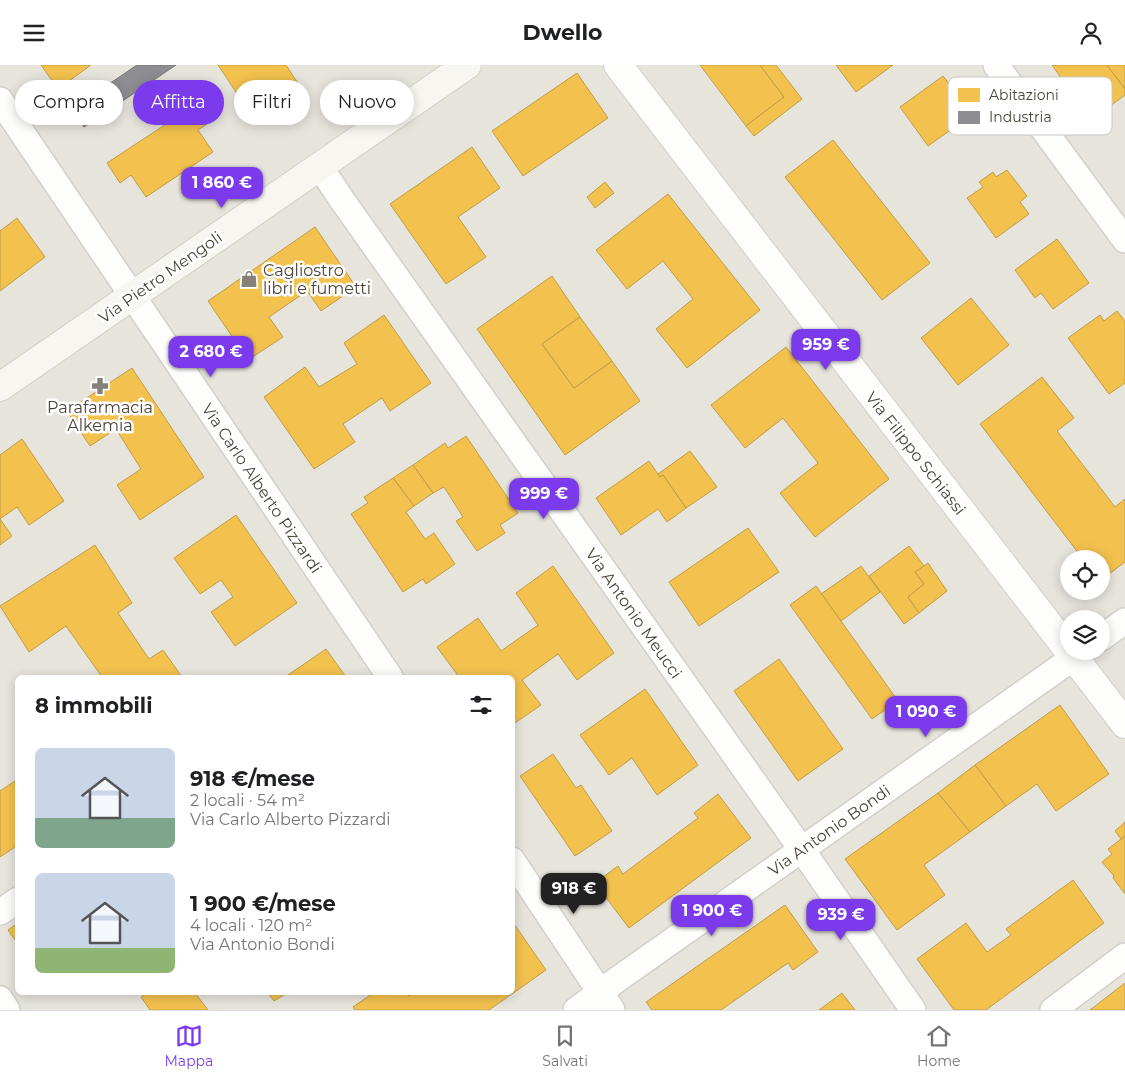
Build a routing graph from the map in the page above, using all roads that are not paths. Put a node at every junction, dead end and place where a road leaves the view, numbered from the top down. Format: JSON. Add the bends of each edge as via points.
{"nodes":[{"id":1,"x":467,"y":65,"type":"edge"},
{"id":2,"x":618,"y":65,"type":"edge"},
{"id":3,"x":996,"y":65,"type":"edge"},
{"id":4,"x":1005,"y":77,"type":"edge"},
{"id":5,"x":0,"y":100,"type":"edge"},
{"id":6,"x":1048,"y":135,"type":"edge"},
{"id":7,"x":320,"y":167,"type":"junction"},
{"id":8,"x":1125,"y":240,"type":"edge"},
{"id":9,"x":132,"y":296,"type":"junction"},
{"id":10,"x":0,"y":387,"type":"edge"},
{"id":11,"x":1125,"y":621,"type":"edge"},
{"id":12,"x":1110,"y":632,"type":"edge"},
{"id":13,"x":1060,"y":635,"type":"edge"},
{"id":14,"x":1064,"y":660,"type":"edge"},
{"id":15,"x":1079,"y":660,"type":"edge"},
{"id":16,"x":389,"y":675,"type":"edge"},
{"id":17,"x":1125,"y":724,"type":"edge"},
{"id":18,"x":802,"y":850,"type":"junction"},
{"id":19,"x":515,"y":864,"type":"edge"},
{"id":20,"x":15,"y":902,"type":"edge"},
{"id":21,"x":0,"y":913,"type":"edge"},
{"id":22,"x":1125,"y":956,"type":"edge"},
{"id":23,"x":0,"y":999,"type":"edge"},
{"id":24,"x":606,"y":1001,"type":"edge"},
{"id":25,"x":7,"y":1010,"type":"edge"},
{"id":26,"x":576,"y":1010,"type":"edge"},
{"id":27,"x":913,"y":1010,"type":"edge"},
{"id":28,"x":1054,"y":1010,"type":"edge"}],
"edges":[{"from":1,"to":7,"type":"main road","name":"Via Pietro Mengoli"},
{"from":2,"to":13,"type":"street","name":"Via Filippo Schiassi"},
{"from":3,"to":4,"type":"street"},
{"from":5,"to":9,"type":"street","name":"Via Carlo Alberto Pizzardi"},
{"from":6,"to":8,"type":"street"},
{"from":7,"to":9,"type":"main road","name":"Via Pietro Mengoli"},
{"from":7,"to":18,"type":"street","name":"Via Antonio Meucci"},
{"from":9,"to":10,"type":"main road","name":"Via Pietro Mengoli"},
{"from":9,"to":16,"type":"street","name":"Via Carlo Alberto Pizzardi"},
{"from":11,"to":12,"type":"street"},
{"from":14,"to":18,"type":"street","name":"Via Antonio Bondi"},
{"from":15,"to":17,"type":"street","name":"Via Filippo Schiassi"},
{"from":18,"to":24,"type":"street","name":"Via Antonio Bondi"},
{"from":18,"to":27,"type":"street","name":"Via Antonio Meucci"},
{"from":19,"to":24,"type":"street"},
{"from":20,"to":21,"type":"street"},
{"from":22,"to":28,"type":"street"},
{"from":23,"to":25,"type":"street"},
{"from":24,"to":26,"type":"street","name":"Via Antonio Bondi"}]}
